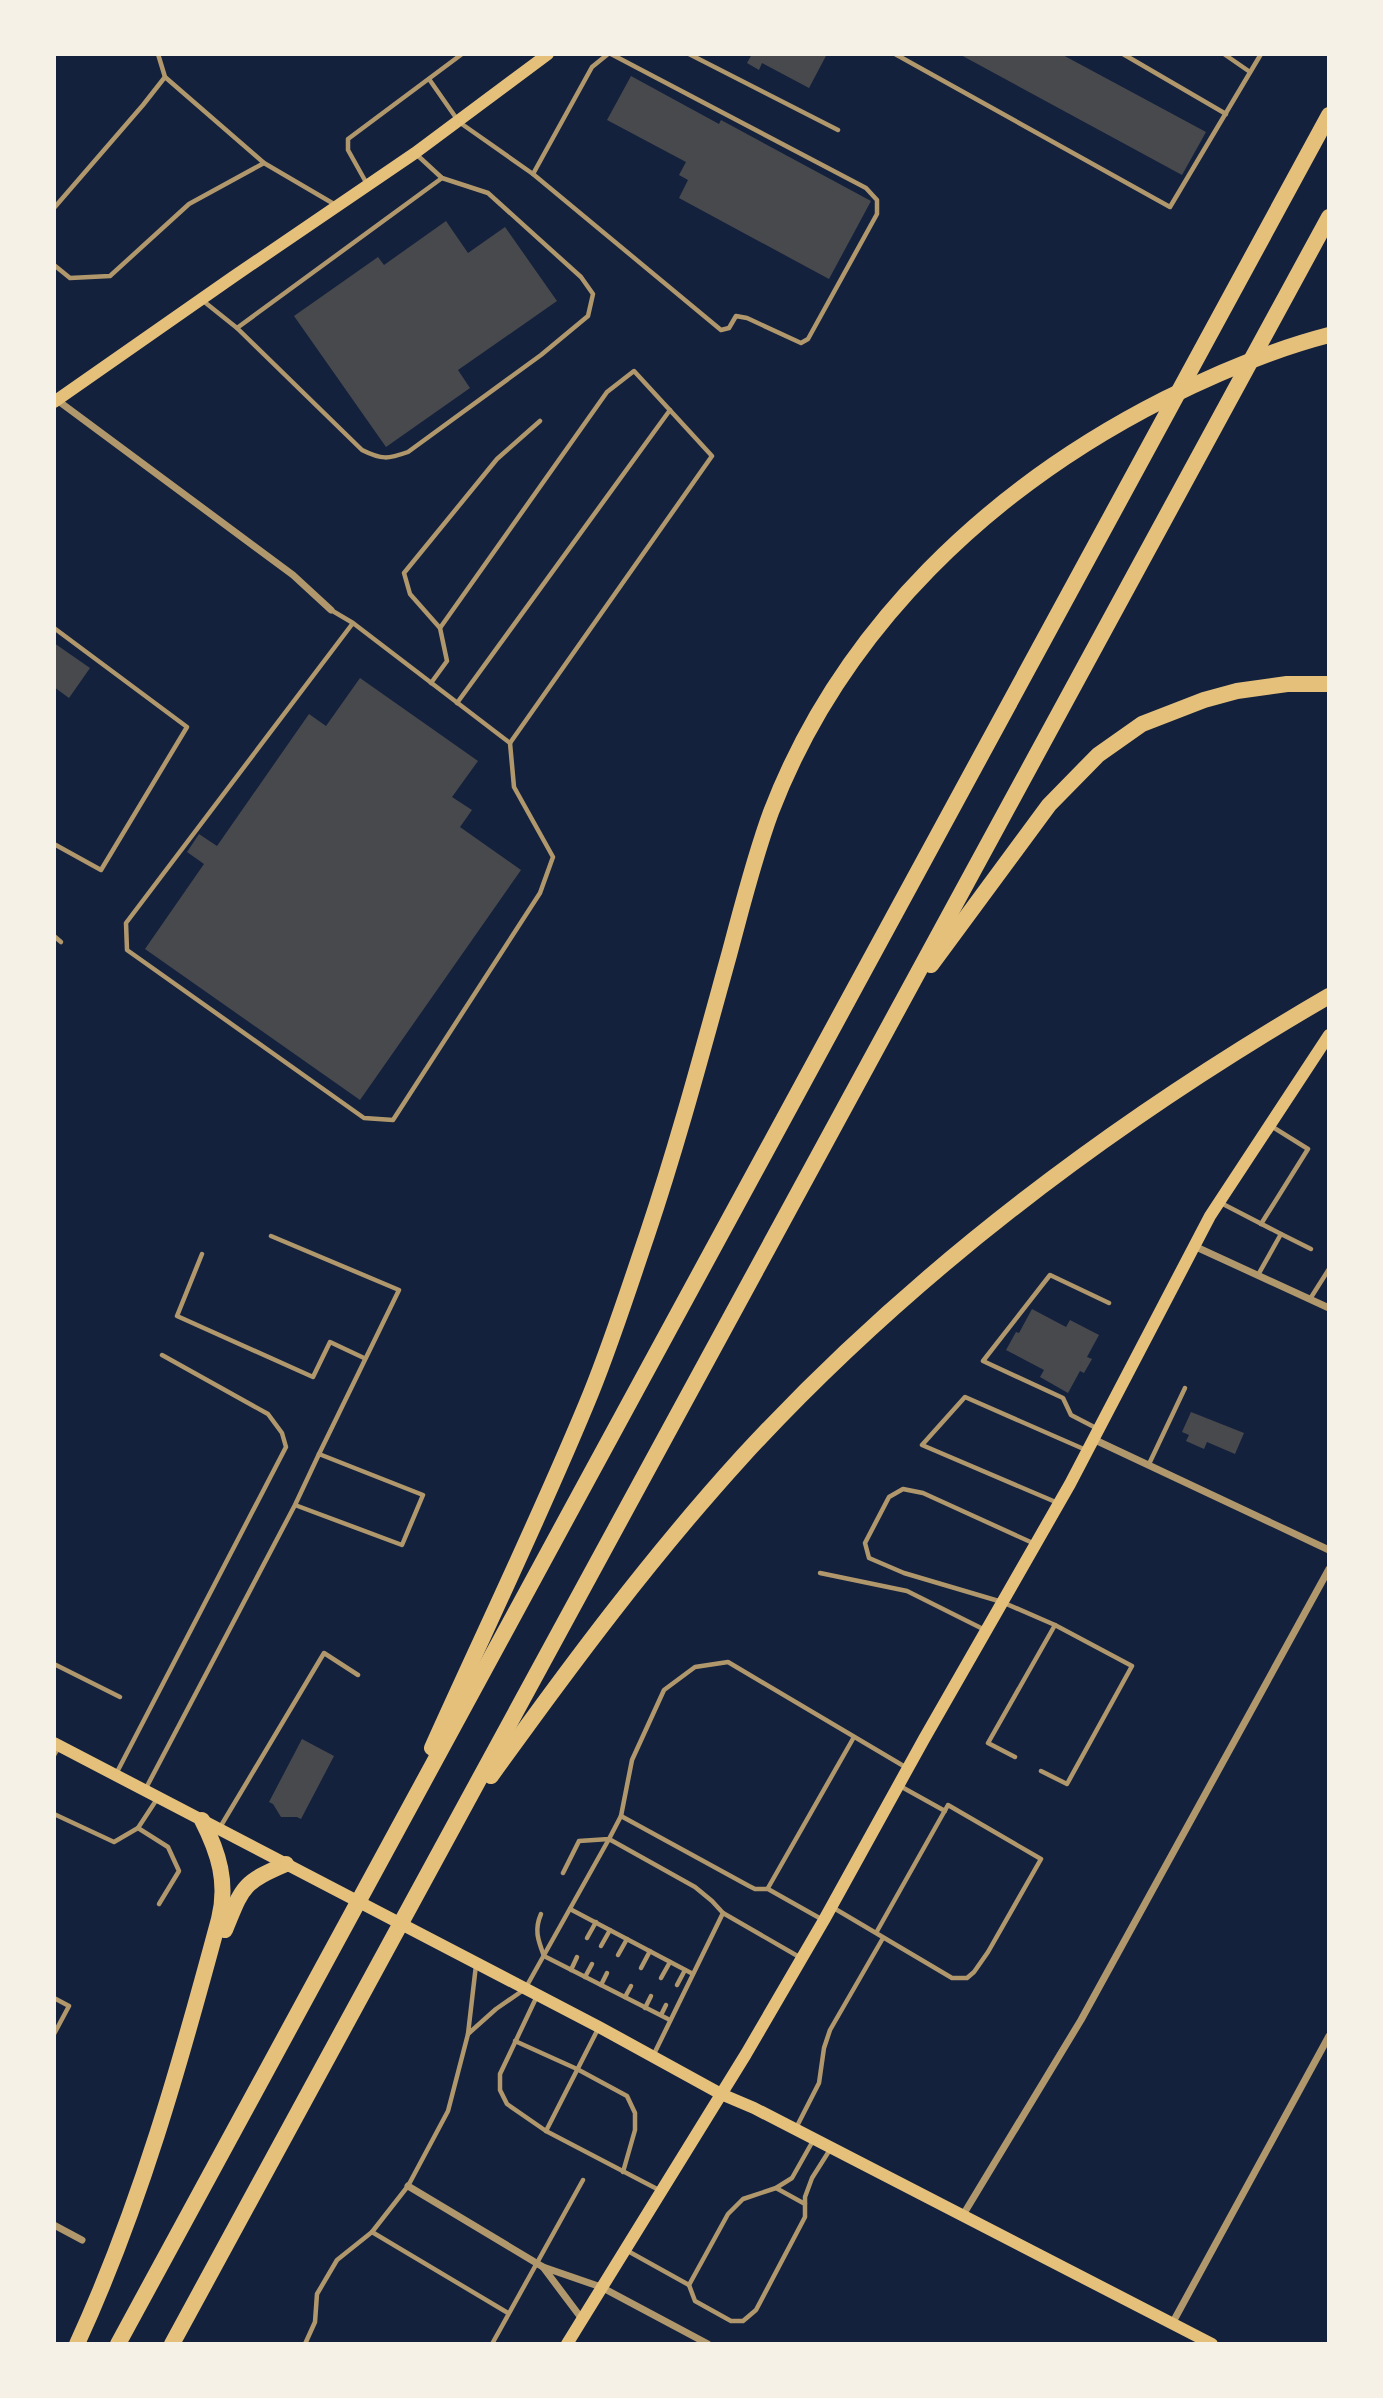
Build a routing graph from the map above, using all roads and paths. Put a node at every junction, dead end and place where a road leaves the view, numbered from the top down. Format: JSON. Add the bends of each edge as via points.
{"nodes":[{"id":1,"x":158,"y":54,"type":"edge"},
{"id":2,"x":462,"y":54,"type":"edge"},
{"id":3,"x":548,"y":54,"type":"edge"},
{"id":4,"x":610,"y":54,"type":"edge"},
{"id":5,"x":689,"y":54,"type":"edge"},
{"id":6,"x":895,"y":54,"type":"edge"},
{"id":7,"x":1123,"y":54,"type":"edge"},
{"id":8,"x":1223,"y":54,"type":"edge"},
{"id":9,"x":1261,"y":54,"type":"edge"},
{"id":10,"x":1250,"y":72,"type":"junction"},
{"id":11,"x":164,"y":76,"type":"junction"},
{"id":12,"x":429,"y":79,"type":"junction"},
{"id":13,"x":1226,"y":114,"type":"junction"},
{"id":14,"x":1329,"y":115,"type":"edge"},
{"id":15,"x":459,"y":122,"type":"junction"},
{"id":16,"x":838,"y":130,"type":"dead end"},
{"id":17,"x":415,"y":153,"type":"junction"},
{"id":18,"x":264,"y":163,"type":"junction"},
{"id":19,"x":533,"y":174,"type":"junction"},
{"id":20,"x":442,"y":178,"type":"junction"},
{"id":21,"x":368,"y":186,"type":"junction"},
{"id":22,"x":338,"y":206,"type":"junction"},
{"id":23,"x":54,"y":208,"type":"edge"},
{"id":24,"x":1329,"y":217,"type":"edge"},
{"id":25,"x":54,"y":265,"type":"edge"},
{"id":26,"x":201,"y":299,"type":"junction"},
{"id":27,"x":237,"y":328,"type":"junction"},
{"id":28,"x":1324,"y":336,"type":"edge"},
{"id":29,"x":56,"y":401,"type":"edge"},
{"id":30,"x":670,"y":410,"type":"junction"},
{"id":31,"x":540,"y":421,"type":"dead end"},
{"id":32,"x":331,"y":610,"type":"joint"},
{"id":33,"x":353,"y":623,"type":"junction"},
{"id":34,"x":54,"y":628,"type":"edge"},
{"id":35,"x":440,"y":628,"type":"junction"},
{"id":36,"x":431,"y":683,"type":"junction"},
{"id":37,"x":1329,"y":684,"type":"edge"},
{"id":38,"x":457,"y":703,"type":"junction"},
{"id":39,"x":510,"y":743,"type":"junction"},
{"id":40,"x":54,"y":844,"type":"edge"},
{"id":41,"x":54,"y":936,"type":"edge"},
{"id":42,"x":61,"y":942,"type":"dead end"},
{"id":43,"x":1329,"y":996,"type":"edge"},
{"id":44,"x":893,"y":1018,"type":"junction"},
{"id":45,"x":1329,"y":1035,"type":"edge"},
{"id":46,"x":1268,"y":1125,"type":"junction"},
{"id":47,"x":1219,"y":1202,"type":"junction"},
{"id":48,"x":1261,"y":1224,"type":"junction"},
{"id":49,"x":1281,"y":1234,"type":"junction"},
{"id":50,"x":271,"y":1236,"type":"dead end"},
{"id":51,"x":1194,"y":1245,"type":"junction"},
{"id":52,"x":1311,"y":1249,"type":"dead end"},
{"id":53,"x":202,"y":1254,"type":"dead end"},
{"id":54,"x":1329,"y":1269,"type":"edge"},
{"id":55,"x":1258,"y":1276,"type":"junction"},
{"id":56,"x":1310,"y":1299,"type":"junction"},
{"id":57,"x":1109,"y":1303,"type":"dead end"},
{"id":58,"x":1329,"y":1308,"type":"edge"},
{"id":59,"x":162,"y":1355,"type":"dead end"},
{"id":60,"x":365,"y":1358,"type":"junction"},
{"id":61,"x":1185,"y":1388,"type":"dead end"},
{"id":62,"x":1093,"y":1439,"type":"junction"},
{"id":63,"x":319,"y":1454,"type":"junction"},
{"id":64,"x":1149,"y":1464,"type":"junction"},
{"id":65,"x":1059,"y":1503,"type":"junction"},
{"id":66,"x":295,"y":1505,"type":"junction"},
{"id":67,"x":1035,"y":1544,"type":"junction"},
{"id":68,"x":1329,"y":1550,"type":"edge"},
{"id":69,"x":1329,"y":1570,"type":"edge"},
{"id":70,"x":820,"y":1573,"type":"dead end"},
{"id":71,"x":1002,"y":1602,"type":"junction"},
{"id":72,"x":1055,"y":1625,"type":"junction"},
{"id":73,"x":986,"y":1630,"type":"junction"},
{"id":74,"x":54,"y":1664,"type":"edge"},
{"id":75,"x":358,"y":1675,"type":"dead end"},
{"id":76,"x":120,"y":1697,"type":"dead end"},
{"id":77,"x":854,"y":1737,"type":"junction"},
{"id":78,"x":56,"y":1748,"type":"edge"},
{"id":79,"x":1015,"y":1757,"type":"dead end"},
{"id":80,"x":907,"y":1769,"type":"junction"},
{"id":81,"x":1041,"y":1771,"type":"dead end"},
{"id":82,"x":115,"y":1775,"type":"junction"},
{"id":83,"x":898,"y":1785,"type":"junction"},
{"id":84,"x":145,"y":1791,"type":"junction"},
{"id":85,"x":158,"y":1797,"type":"junction"},
{"id":86,"x":945,"y":1811,"type":"junction"},
{"id":87,"x":54,"y":1814,"type":"edge"},
{"id":88,"x":621,"y":1816,"type":"junction"},
{"id":89,"x":202,"y":1820,"type":"junction"},
{"id":90,"x":138,"y":1828,"type":"junction"},
{"id":91,"x":219,"y":1829,"type":"junction"},
{"id":92,"x":451,"y":1832,"type":"junction"},
{"id":93,"x":609,"y":1839,"type":"junction"},
{"id":94,"x":286,"y":1864,"type":"junction"},
{"id":95,"x":377,"y":1868,"type":"junction"},
{"id":96,"x":563,"y":1873,"type":"dead end"},
{"id":97,"x":768,"y":1889,"type":"junction"},
{"id":98,"x":159,"y":1904,"type":"dead end"},
{"id":99,"x":831,"y":1906,"type":"junction"},
{"id":100,"x":570,"y":1909,"type":"junction"},
{"id":101,"x":723,"y":1913,"type":"junction"},
{"id":102,"x":541,"y":1914,"type":"dead end"},
{"id":103,"x":824,"y":1920,"type":"junction"},
{"id":104,"x":596,"y":1922,"type":"junction"},
{"id":105,"x":610,"y":1930,"type":"junction"},
{"id":106,"x":876,"y":1933,"type":"junction"},
{"id":107,"x":883,"y":1937,"type":"junction"},
{"id":108,"x":587,"y":1938,"type":"dead end"},
{"id":109,"x":627,"y":1939,"type":"junction"},
{"id":110,"x":601,"y":1946,"type":"dead end"},
{"id":111,"x":650,"y":1951,"type":"junction"},
{"id":112,"x":618,"y":1955,"type":"dead end"},
{"id":113,"x":544,"y":1956,"type":"junction"},
{"id":114,"x":577,"y":1957,"type":"dead end"},
{"id":115,"x":802,"y":1958,"type":"junction"},
{"id":116,"x":670,"y":1962,"type":"junction"},
{"id":117,"x":476,"y":1964,"type":"junction"},
{"id":118,"x":592,"y":1964,"type":"dead end"},
{"id":119,"x":641,"y":1968,"type":"dead end"},
{"id":120,"x":570,"y":1970,"type":"junction"},
{"id":121,"x":685,"y":1970,"type":"junction"},
{"id":122,"x":607,"y":1973,"type":"dead end"},
{"id":123,"x":692,"y":1974,"type":"junction"},
{"id":124,"x":585,"y":1977,"type":"junction"},
{"id":125,"x":661,"y":1978,"type":"dead end"},
{"id":126,"x":601,"y":1985,"type":"junction"},
{"id":127,"x":677,"y":1985,"type":"dead end"},
{"id":128,"x":631,"y":1986,"type":"dead end"},
{"id":129,"x":201,"y":1988,"type":"junction"},
{"id":130,"x":525,"y":1989,"type":"junction"},
{"id":131,"x":537,"y":1996,"type":"junction"},
{"id":132,"x":651,"y":1996,"type":"dead end"},
{"id":133,"x":625,"y":1997,"type":"junction"},
{"id":134,"x":54,"y":1998,"type":"edge"},
{"id":135,"x":666,"y":2005,"type":"dead end"},
{"id":136,"x":645,"y":2008,"type":"junction"},
{"id":137,"x":661,"y":2015,"type":"junction"},
{"id":138,"x":670,"y":2020,"type":"junction"},
{"id":139,"x":599,"y":2027,"type":"junction"},
{"id":140,"x":54,"y":2034,"type":"edge"},
{"id":141,"x":468,"y":2034,"type":"junction"},
{"id":142,"x":1329,"y":2036,"type":"edge"},
{"id":143,"x":515,"y":2041,"type":"junction"},
{"id":144,"x":653,"y":2056,"type":"junction"},
{"id":145,"x":577,"y":2069,"type":"junction"},
{"id":146,"x":721,"y":2094,"type":"junction"},
{"id":147,"x":795,"y":2129,"type":"junction"},
{"id":148,"x":546,"y":2131,"type":"junction"},
{"id":149,"x":814,"y":2139,"type":"junction"},
{"id":150,"x":831,"y":2147,"type":"junction"},
{"id":151,"x":623,"y":2172,"type":"junction"},
{"id":152,"x":583,"y":2179,"type":"dead end"},
{"id":153,"x":408,"y":2186,"type":"junction"},
{"id":154,"x":776,"y":2188,"type":"junction"},
{"id":155,"x":661,"y":2191,"type":"junction"},
{"id":156,"x":805,"y":2204,"type":"junction"},
{"id":157,"x":963,"y":2215,"type":"junction"},
{"id":158,"x":54,"y":2225,"type":"edge"},
{"id":159,"x":372,"y":2232,"type":"junction"},
{"id":160,"x":82,"y":2240,"type":"dead end"},
{"id":161,"x":229,"y":2240,"type":"junction"},
{"id":162,"x":625,"y":2249,"type":"junction"},
{"id":163,"x":539,"y":2266,"type":"junction"},
{"id":164,"x":689,"y":2285,"type":"junction"},
{"id":165,"x":601,"y":2287,"type":"junction"},
{"id":166,"x":508,"y":2313,"type":"junction"},
{"id":167,"x":582,"y":2319,"type":"junction"},
{"id":168,"x":1172,"y":2322,"type":"junction"},
{"id":169,"x":77,"y":2344,"type":"edge"},
{"id":170,"x":118,"y":2344,"type":"edge"},
{"id":171,"x":172,"y":2344,"type":"edge"},
{"id":172,"x":179,"y":2344,"type":"edge"},
{"id":173,"x":305,"y":2344,"type":"edge"},
{"id":174,"x":492,"y":2344,"type":"edge"},
{"id":175,"x":567,"y":2344,"type":"edge"},
{"id":176,"x":708,"y":2344,"type":"edge"},
{"id":177,"x":1212,"y":2344,"type":"edge"}],
"edges":[{"from":1,"to":11,"type":"lane"},
{"from":2,"to":12,"type":"lane"},
{"from":3,"to":15,"type":"main road"},
{"from":4,"to":19,"type":"lane","via":[[593,67]]},
{"from":4,"to":19,"type":"lane","via":[[866,188],[877,200],[877,214],[808,339],[801,343],[736,316],[729,328],[721,330]]},
{"from":5,"to":16,"type":"lane"},
{"from":6,"to":13,"type":"lane","via":[[1170,206]]},
{"from":7,"to":13,"type":"lane"},
{"from":8,"to":10,"type":"lane"},
{"from":9,"to":10,"type":"lane"},
{"from":10,"to":13,"type":"lane"},
{"from":11,"to":18,"type":"lane"},
{"from":11,"to":23,"type":"lane"},
{"from":12,"to":15,"type":"lane"},
{"from":12,"to":21,"type":"lane","via":[[348,139],[348,150]]},
{"from":14,"to":95,"type":"highway"},
{"from":15,"to":17,"type":"main road"},
{"from":15,"to":19,"type":"lane"},
{"from":17,"to":20,"type":"lane"},
{"from":17,"to":21,"type":"main road"},
{"from":18,"to":22,"type":"lane"},
{"from":18,"to":25,"type":"lane","via":[[189,204],[110,276],[70,278]]},
{"from":20,"to":27,"type":"lane"},
{"from":20,"to":27,"type":"lane","via":[[488,193],[582,277],[593,293],[588,316],[541,355],[408,452],[377,458],[362,450]]},
{"from":21,"to":22,"type":"main road"},
{"from":22,"to":26,"type":"main road"},
{"from":24,"to":44,"type":"highway"},
{"from":26,"to":27,"type":"lane"},
{"from":26,"to":29,"type":"main road"},
{"from":28,"to":95,"type":"highway","via":[[1209,378],[1055,463],[996,508],[916,583],[870,637],[819,712],[779,792],[760,843],[668,1172],[604,1359]]},
{"from":29,"to":32,"type":"street","via":[[293,575]]},
{"from":30,"to":35,"type":"lane","via":[[634,371],[607,392]]},
{"from":30,"to":38,"type":"lane"},
{"from":30,"to":39,"type":"lane","via":[[712,456]]},
{"from":31,"to":35,"type":"lane","via":[[497,459],[404,573],[410,594]]},
{"from":32,"to":33,"type":"lane"},
{"from":33,"to":36,"type":"lane"},
{"from":33,"to":39,"type":"lane","via":[[126,923],[127,950],[364,1118],[393,1120],[540,893],[553,857],[514,787]]},
{"from":34,"to":40,"type":"lane","via":[[187,727],[101,870]]},
{"from":35,"to":36,"type":"lane","via":[[447,661]]},
{"from":36,"to":38,"type":"lane"},
{"from":37,"to":44,"type":"highway","via":[[1271,686],[1205,700],[1142,724],[1098,755],[1049,806]]},
{"from":38,"to":39,"type":"lane"},
{"from":41,"to":42,"type":"lane"},
{"from":43,"to":92,"type":"highway","via":[[1142,1112],[1037,1188],[946,1261],[839,1358],[742,1457],[659,1553]]},
{"from":44,"to":92,"type":"highway"},
{"from":45,"to":46,"type":"main road"},
{"from":46,"to":47,"type":"main road"},
{"from":46,"to":48,"type":"lane","via":[[1308,1149]]},
{"from":47,"to":48,"type":"lane"},
{"from":47,"to":51,"type":"main road"},
{"from":48,"to":49,"type":"lane"},
{"from":49,"to":52,"type":"lane"},
{"from":49,"to":55,"type":"lane"},
{"from":50,"to":60,"type":"lane","via":[[398,1290]]},
{"from":51,"to":55,"type":"street"},
{"from":51,"to":62,"type":"main road"},
{"from":53,"to":60,"type":"lane","via":[[177,1315],[313,1377],[330,1342]]},
{"from":54,"to":56,"type":"lane"},
{"from":55,"to":56,"type":"street"},
{"from":56,"to":58,"type":"street"},
{"from":57,"to":62,"type":"lane","via":[[1049,1275],[983,1361],[1063,1398],[1071,1415]]},
{"from":59,"to":82,"type":"lane","via":[[268,1415],[286,1447]]},
{"from":60,"to":63,"type":"lane"},
{"from":61,"to":64,"type":"lane"},
{"from":62,"to":64,"type":"street"},
{"from":62,"to":65,"type":"main road"},
{"from":62,"to":65,"type":"lane","via":[[965,1397],[922,1445]]},
{"from":63,"to":66,"type":"lane"},
{"from":63,"to":66,"type":"lane","via":[[423,1495],[402,1545]]},
{"from":64,"to":68,"type":"street"},
{"from":65,"to":67,"type":"main road"},
{"from":66,"to":84,"type":"lane"},
{"from":67,"to":71,"type":"main road"},
{"from":67,"to":71,"type":"lane","via":[[923,1493],[903,1489],[889,1497],[865,1543],[869,1558]]},
{"from":69,"to":157,"type":"street","via":[[1081,2020]]},
{"from":70,"to":73,"type":"lane","via":[[907,1591]]},
{"from":71,"to":72,"type":"lane"},
{"from":71,"to":73,"type":"main road"},
{"from":72,"to":79,"type":"lane","via":[[988,1742]]},
{"from":72,"to":81,"type":"lane","via":[[1132,1665],[1067,1784]]},
{"from":73,"to":80,"type":"main road"},
{"from":74,"to":76,"type":"lane"},
{"from":75,"to":91,"type":"lane","via":[[324,1653]]},
{"from":77,"to":80,"type":"lane"},
{"from":77,"to":88,"type":"lane","via":[[728,1662],[695,1667],[664,1690],[632,1760]]},
{"from":77,"to":97,"type":"lane"},
{"from":78,"to":82,"type":"main road"},
{"from":80,"to":83,"type":"main road"},
{"from":82,"to":84,"type":"main road"},
{"from":83,"to":86,"type":"lane"},
{"from":83,"to":99,"type":"main road"},
{"from":84,"to":85,"type":"main road"},
{"from":85,"to":89,"type":"main road"},
{"from":85,"to":90,"type":"lane"},
{"from":86,"to":106,"type":"lane"},
{"from":86,"to":107,"type":"lane","via":[[948,1805],[1041,1859],[988,1952],[967,1978],[952,1979]]},
{"from":87,"to":90,"type":"lane","via":[[114,1842]]},
{"from":88,"to":93,"type":"lane"},
{"from":88,"to":97,"type":"lane","via":[[748,1886]]},
{"from":89,"to":91,"type":"main road"},
{"from":89,"to":129,"type":"highway","via":[[218,1855],[223,1886],[222,1909]]},
{"from":90,"to":98,"type":"lane","via":[[169,1847],[178,1871]]},
{"from":91,"to":94,"type":"main road"},
{"from":92,"to":161,"type":"highway"},
{"from":93,"to":96,"type":"lane","via":[[579,1841]]},
{"from":93,"to":100,"type":"lane"},
{"from":93,"to":101,"type":"lane","via":[[695,1887]]},
{"from":94,"to":117,"type":"main road"},
{"from":94,"to":129,"type":"highway","via":[[257,1877],[242,1890]]},
{"from":95,"to":170,"type":"highway"},
{"from":97,"to":103,"type":"lane"},
{"from":99,"to":103,"type":"main road"},
{"from":99,"to":106,"type":"lane"},
{"from":100,"to":104,"type":"lane"},
{"from":100,"to":113,"type":"lane"},
{"from":101,"to":115,"type":"lane"},
{"from":101,"to":123,"type":"lane"},
{"from":102,"to":113,"type":"lane","via":[[536,1934]]},
{"from":103,"to":115,"type":"main road"},
{"from":104,"to":105,"type":"lane"},
{"from":104,"to":108,"type":"lane"},
{"from":105,"to":109,"type":"lane"},
{"from":105,"to":110,"type":"lane"},
{"from":106,"to":107,"type":"lane"},
{"from":107,"to":147,"type":"lane","via":[[830,2030],[820,2083]]},
{"from":109,"to":111,"type":"lane"},
{"from":109,"to":112,"type":"lane"},
{"from":111,"to":116,"type":"lane"},
{"from":111,"to":119,"type":"lane"},
{"from":113,"to":120,"type":"lane"},
{"from":113,"to":130,"type":"lane"},
{"from":114,"to":120,"type":"lane"},
{"from":115,"to":146,"type":"main road"},
{"from":116,"to":121,"type":"lane"},
{"from":116,"to":125,"type":"lane"},
{"from":117,"to":130,"type":"main road"},
{"from":117,"to":141,"type":"lane"},
{"from":118,"to":124,"type":"lane"},
{"from":120,"to":124,"type":"lane"},
{"from":121,"to":123,"type":"lane"},
{"from":121,"to":127,"type":"lane"},
{"from":122,"to":126,"type":"lane"},
{"from":123,"to":138,"type":"lane"},
{"from":124,"to":126,"type":"lane"},
{"from":126,"to":133,"type":"lane"},
{"from":128,"to":133,"type":"lane"},
{"from":129,"to":169,"type":"highway","via":[[144,2176]]},
{"from":130,"to":131,"type":"main road"},
{"from":130,"to":141,"type":"lane"},
{"from":131,"to":139,"type":"main road"},
{"from":131,"to":143,"type":"lane"},
{"from":132,"to":136,"type":"lane"},
{"from":133,"to":136,"type":"lane"},
{"from":134,"to":140,"type":"lane","via":[[69,2006]]},
{"from":135,"to":137,"type":"lane"},
{"from":136,"to":137,"type":"lane"},
{"from":137,"to":138,"type":"lane"},
{"from":138,"to":144,"type":"lane"},
{"from":139,"to":144,"type":"main road"},
{"from":139,"to":145,"type":"lane"},
{"from":141,"to":153,"type":"lane","via":[[448,2112]]},
{"from":142,"to":168,"type":"street"},
{"from":143,"to":145,"type":"lane"},
{"from":143,"to":148,"type":"lane","via":[[500,2074],[500,2090],[508,2104]]},
{"from":144,"to":146,"type":"main road"},
{"from":145,"to":148,"type":"lane"},
{"from":145,"to":151,"type":"lane","via":[[627,2096],[635,2113]]},
{"from":146,"to":147,"type":"main road"},
{"from":146,"to":155,"type":"main road"},
{"from":147,"to":149,"type":"main road"},
{"from":148,"to":151,"type":"lane"},
{"from":149,"to":150,"type":"main road"},
{"from":149,"to":154,"type":"lane","via":[[792,2178]]},
{"from":150,"to":156,"type":"lane","via":[[812,2178]]},
{"from":150,"to":157,"type":"main road"},
{"from":151,"to":155,"type":"lane"},
{"from":152,"to":163,"type":"lane"},
{"from":153,"to":159,"type":"lane"},
{"from":153,"to":163,"type":"street"},
{"from":154,"to":156,"type":"lane"},
{"from":154,"to":164,"type":"lane","via":[[743,2199],[728,2214]]},
{"from":155,"to":162,"type":"main road"},
{"from":156,"to":164,"type":"lane","via":[[805,2217],[756,2310],[743,2321],[731,2322],[695,2301]]},
{"from":157,"to":168,"type":"main road"},
{"from":158,"to":160,"type":"street"},
{"from":159,"to":166,"type":"lane"},
{"from":159,"to":173,"type":"lane","via":[[337,2260],[317,2294],[315,2322]]},
{"from":161,"to":171,"type":"highway"},
{"from":161,"to":172,"type":"highway"},
{"from":162,"to":164,"type":"lane"},
{"from":162,"to":165,"type":"main road"},
{"from":163,"to":165,"type":"street"},
{"from":163,"to":166,"type":"lane"},
{"from":163,"to":167,"type":"street"},
{"from":165,"to":167,"type":"main road"},
{"from":165,"to":176,"type":"street"},
{"from":166,"to":174,"type":"lane"},
{"from":167,"to":175,"type":"main road"},
{"from":168,"to":177,"type":"main road"}]}
